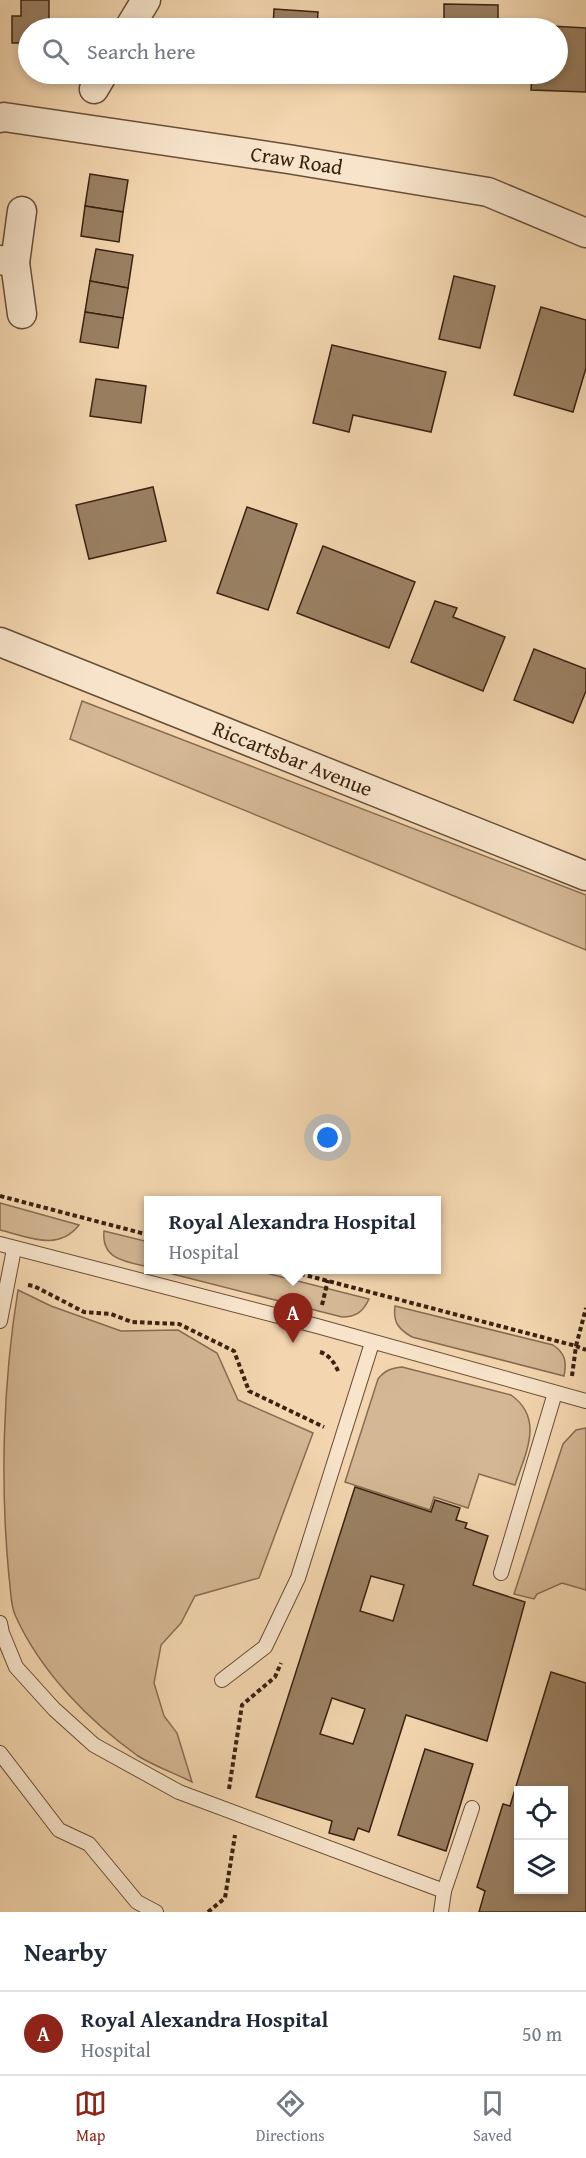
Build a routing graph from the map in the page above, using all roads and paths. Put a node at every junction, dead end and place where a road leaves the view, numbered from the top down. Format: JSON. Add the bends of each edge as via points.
{"nodes":[{"id":1,"x":146,"y":0,"type":"edge"},
{"id":2,"x":135,"y":18,"type":"edge"},
{"id":3,"x":0,"y":118,"type":"edge"},
{"id":4,"x":22,"y":211,"type":"dead end"},
{"id":5,"x":586,"y":233,"type":"edge"},
{"id":6,"x":8,"y":261,"type":"edge"},
{"id":7,"x":22,"y":314,"type":"dead end"},
{"id":8,"x":0,"y":642,"type":"edge"},
{"id":9,"x":586,"y":876,"type":"edge"},
{"id":10,"x":0,"y":1196,"type":"edge"},
{"id":11,"x":144,"y":1234,"type":"edge"},
{"id":12,"x":0,"y":1244,"type":"edge"},
{"id":13,"x":14,"y":1249,"type":"junction"},
{"id":14,"x":305,"y":1274,"type":"edge"},
{"id":15,"x":328,"y":1280,"type":"junction"},
{"id":16,"x":7,"y":1282,"type":"junction"},
{"id":17,"x":586,"y":1308,"type":"edge"},
{"id":18,"x":0,"y":1321,"type":"edge"},
{"id":19,"x":316,"y":1326,"type":"junction"},
{"id":20,"x":372,"y":1343,"type":"junction"},
{"id":21,"x":576,"y":1346,"type":"junction"},
{"id":22,"x":586,"y":1350,"type":"edge"},
{"id":23,"x":339,"y":1382,"type":"dead end"},
{"id":24,"x":555,"y":1393,"type":"junction"},
{"id":25,"x":580,"y":1399,"type":"edge"},
{"id":26,"x":328,"y":1429,"type":"dead end"},
{"id":27,"x":501,"y":1573,"type":"dead end"},
{"id":28,"x":1,"y":1630,"type":"edge"},
{"id":29,"x":283,"y":1656,"type":"dead end"},
{"id":30,"x":222,"y":1680,"type":"dead end"},
{"id":31,"x":0,"y":1753,"type":"edge"},
{"id":32,"x":472,"y":1808,"type":"dead end"},
{"id":33,"x":232,"y":1812,"type":"junction"},
{"id":34,"x":444,"y":1891,"type":"junction"},
{"id":35,"x":156,"y":1912,"type":"edge"},
{"id":36,"x":208,"y":1912,"type":"edge"},
{"id":37,"x":441,"y":1912,"type":"edge"}],
"edges":[{"from":1,"to":2,"type":"street"},
{"from":3,"to":5,"type":"street","name":"Craw Road","via":[[488,192]]},
{"from":4,"to":6,"type":"street"},
{"from":6,"to":7,"type":"street"},
{"from":8,"to":9,"type":"street","name":"Riccartsbar Avenue"},
{"from":10,"to":11,"type":"path"},
{"from":12,"to":13,"type":"lane"},
{"from":13,"to":16,"type":"lane"},
{"from":13,"to":19,"type":"lane"},
{"from":14,"to":15,"type":"path"},
{"from":15,"to":19,"type":"path"},
{"from":15,"to":21,"type":"path"},
{"from":16,"to":18,"type":"lane"},
{"from":16,"to":26,"type":"path","via":[[34,1286],[84,1312],[111,1314],[132,1322],[180,1324],[234,1351],[249,1391]]},
{"from":17,"to":21,"type":"path"},
{"from":19,"to":20,"type":"lane"},
{"from":19,"to":23,"type":"path","via":[[311,1349],[326,1354],[340,1375]]},
{"from":20,"to":24,"type":"lane"},
{"from":20,"to":30,"type":"lane","via":[[298,1578],[265,1647]]},
{"from":21,"to":22,"type":"path"},
{"from":21,"to":25,"type":"path","via":[[571,1371]]},
{"from":24,"to":25,"type":"lane"},
{"from":24,"to":27,"type":"lane"},
{"from":28,"to":33,"type":"lane","via":[[16,1667],[94,1745],[179,1792]]},
{"from":29,"to":33,"type":"path","via":[[275,1677],[242,1705]]},
{"from":31,"to":35,"type":"lane","via":[[59,1830],[89,1844],[137,1902]]},
{"from":32,"to":34,"type":"lane"},
{"from":33,"to":34,"type":"lane"},
{"from":33,"to":36,"type":"path","via":[[225,1898]]},
{"from":34,"to":37,"type":"lane"}]}
